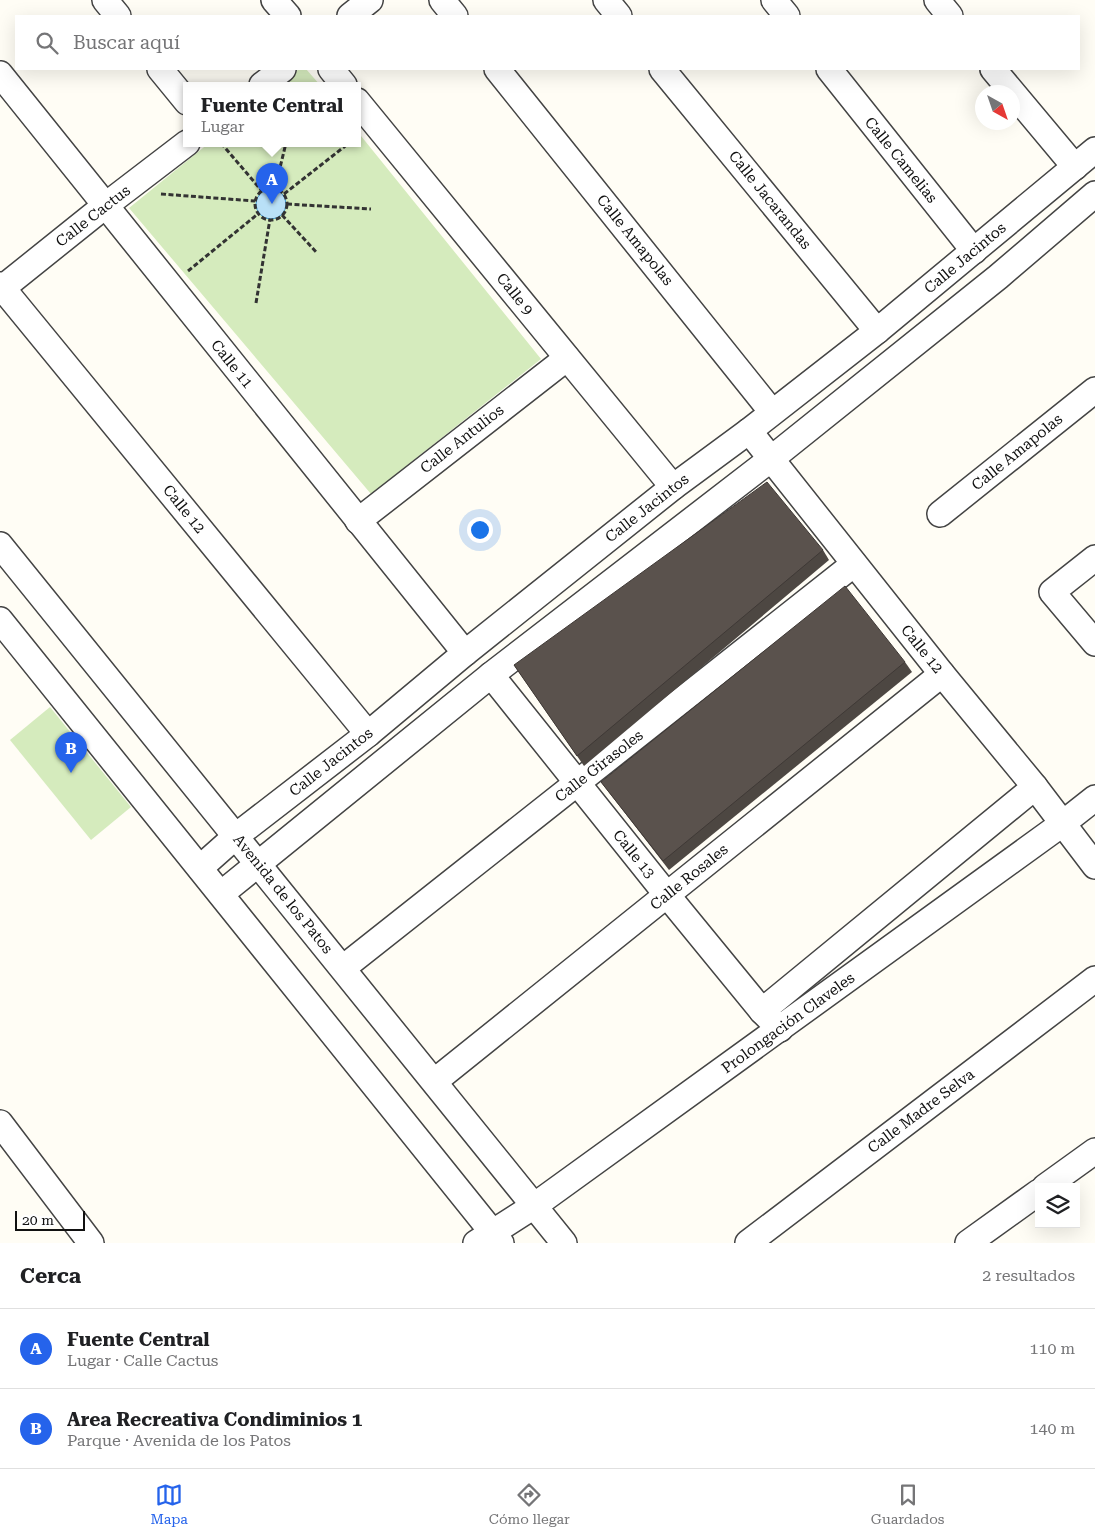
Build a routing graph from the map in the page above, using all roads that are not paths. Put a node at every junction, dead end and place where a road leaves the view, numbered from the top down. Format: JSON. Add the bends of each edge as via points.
{"nodes":[{"id":1,"x":104,"y":0,"type":"edge"},
{"id":2,"x":274,"y":0,"type":"edge"},
{"id":3,"x":370,"y":0,"type":"edge"},
{"id":4,"x":442,"y":0,"type":"edge"},
{"id":5,"x":606,"y":0,"type":"edge"},
{"id":6,"x":774,"y":0,"type":"edge"},
{"id":7,"x":937,"y":0,"type":"edge"},
{"id":8,"x":117,"y":15,"type":"edge"},
{"id":9,"x":287,"y":15,"type":"edge"},
{"id":10,"x":351,"y":15,"type":"edge"},
{"id":11,"x":454,"y":15,"type":"edge"},
{"id":12,"x":619,"y":15,"type":"edge"},
{"id":13,"x":786,"y":15,"type":"edge"},
{"id":14,"x":949,"y":15,"type":"edge"},
{"id":15,"x":161,"y":70,"type":"edge"},
{"id":16,"x":282,"y":70,"type":"edge"},
{"id":17,"x":332,"y":70,"type":"edge"},
{"id":18,"x":498,"y":70,"type":"edge"},
{"id":19,"x":663,"y":70,"type":"edge"},
{"id":20,"x":830,"y":70,"type":"edge"},
{"id":21,"x":994,"y":70,"type":"edge"},
{"id":22,"x":0,"y":74,"type":"edge"},
{"id":23,"x":266,"y":82,"type":"edge"},
{"id":24,"x":342,"y":82,"type":"edge"},
{"id":25,"x":183,"y":97,"type":"edge"},
{"id":26,"x":361,"y":106,"type":"edge"},
{"id":27,"x":183,"y":146,"type":"edge"},
{"id":28,"x":1095,"y":150,"type":"edge"},
{"id":29,"x":1075,"y":167,"type":"junction"},
{"id":30,"x":1095,"y":194,"type":"edge"},
{"id":31,"x":106,"y":205,"type":"junction"},
{"id":32,"x":974,"y":251,"type":"junction"},
{"id":33,"x":1,"y":287,"type":"edge"},
{"id":34,"x":877,"y":331,"type":"junction"},
{"id":35,"x":567,"y":358,"type":"junction"},
{"id":36,"x":1095,"y":390,"type":"edge"},
{"id":37,"x":772,"y":412,"type":"junction"},
{"id":38,"x":749,"y":431,"type":"junction"},
{"id":39,"x":771,"y":459,"type":"junction"},
{"id":40,"x":673,"y":487,"type":"junction"},
{"id":41,"x":940,"y":514,"type":"dead end"},
{"id":42,"x":358,"y":521,"type":"junction"},
{"id":43,"x":0,"y":545,"type":"edge"},
{"id":44,"x":1095,"y":558,"type":"edge"},
{"id":45,"x":854,"y":564,"type":"junction"},
{"id":46,"x":0,"y":620,"type":"edge"},
{"id":47,"x":1095,"y":643,"type":"edge"},
{"id":48,"x":465,"y":653,"type":"junction"},
{"id":49,"x":942,"y":674,"type":"junction"},
{"id":50,"x":491,"y":675,"type":"junction"},
{"id":51,"x":368,"y":734,"type":"junction"},
{"id":52,"x":577,"y":783,"type":"junction"},
{"id":53,"x":1035,"y":787,"type":"junction"},
{"id":54,"x":1095,"y":798,"type":"edge"},
{"id":55,"x":1062,"y":824,"type":"junction"},
{"id":56,"x":236,"y":836,"type":"junction"},
{"id":57,"x":259,"y":864,"type":"junction"},
{"id":58,"x":1095,"y":866,"type":"edge"},
{"id":59,"x":200,"y":868,"type":"junction"},
{"id":60,"x":221,"y":894,"type":"junction"},
{"id":61,"x":667,"y":895,"type":"junction"},
{"id":62,"x":343,"y":968,"type":"junction"},
{"id":63,"x":1095,"y":979,"type":"edge"},
{"id":64,"x":762,"y":1011,"type":"junction"},
{"id":65,"x":780,"y":1029,"type":"junction"},
{"id":66,"x":435,"y":1081,"type":"junction"},
{"id":67,"x":0,"y":1123,"type":"edge"},
{"id":68,"x":1095,"y":1151,"type":"edge"},
{"id":69,"x":1051,"y":1183,"type":"edge"},
{"id":70,"x":1035,"y":1195,"type":"edge"},
{"id":71,"x":534,"y":1206,"type":"junction"},
{"id":72,"x":490,"y":1240,"type":"edge"},
{"id":73,"x":750,"y":1242,"type":"edge"},
{"id":74,"x":91,"y":1243,"type":"edge"},
{"id":75,"x":564,"y":1243,"type":"edge"},
{"id":76,"x":968,"y":1243,"type":"edge"}],
"edges":[{"from":1,"to":8,"type":"street"},
{"from":2,"to":9,"type":"street"},
{"from":3,"to":10,"type":"street"},
{"from":4,"to":11,"type":"street"},
{"from":5,"to":12,"type":"street"},
{"from":6,"to":13,"type":"street"},
{"from":7,"to":14,"type":"street"},
{"from":15,"to":25,"type":"street"},
{"from":16,"to":23,"type":"street"},
{"from":17,"to":24,"type":"street"},
{"from":18,"to":37,"type":"street","name":"Calle Amapolas"},
{"from":19,"to":34,"type":"street","name":"Calle Jacarandas"},
{"from":20,"to":32,"type":"street","name":"Calle Camelias"},
{"from":21,"to":29,"type":"street"},
{"from":22,"to":31,"type":"street","name":"Calle 11"},
{"from":26,"to":35,"type":"street","name":"Calle 9"},
{"from":27,"to":31,"type":"street","name":"Calle Cactus"},
{"from":28,"to":29,"type":"street","name":"Calle Jacintos"},
{"from":29,"to":32,"type":"street","name":"Calle Jacintos"},
{"from":30,"to":39,"type":"street","via":[[998,277]]},
{"from":31,"to":33,"type":"street","name":"Calle Cactus"},
{"from":31,"to":42,"type":"street","name":"Calle 11"},
{"from":32,"to":34,"type":"street","name":"Calle Jacintos"},
{"from":33,"to":51,"type":"street","name":"Calle 12"},
{"from":34,"to":37,"type":"street","name":"Calle Jacintos"},
{"from":35,"to":40,"type":"street","name":"Calle 9"},
{"from":35,"to":42,"type":"street","name":"Calle Antulios"},
{"from":36,"to":41,"type":"street","name":"Calle Amapolas"},
{"from":37,"to":38,"type":"street","name":"Calle Jacintos"},
{"from":38,"to":39,"type":"street","name":"Calle 12"},
{"from":38,"to":40,"type":"street","name":"Calle Jacintos"},
{"from":39,"to":45,"type":"street","name":"Calle 12"},
{"from":39,"to":50,"type":"street"},
{"from":40,"to":48,"type":"street","name":"Calle Jacintos"},
{"from":42,"to":48,"type":"street","name":"Calle 11"},
{"from":43,"to":56,"type":"street","name":"Avenida de los Patos"},
{"from":44,"to":47,"type":"street","via":[[1052,592]]},
{"from":45,"to":49,"type":"street","name":"Calle 12"},
{"from":45,"to":52,"type":"street","name":"Calle Girasoles"},
{"from":46,"to":59,"type":"street"},
{"from":48,"to":51,"type":"street","name":"Calle Jacintos"},
{"from":49,"to":53,"type":"street","name":"Calle 12"},
{"from":49,"to":61,"type":"street","name":"Calle Rosales"},
{"from":50,"to":52,"type":"street","name":"Calle 13"},
{"from":50,"to":57,"type":"street"},
{"from":51,"to":56,"type":"street","name":"Calle Jacintos"},
{"from":52,"to":61,"type":"street","name":"Calle 13"},
{"from":52,"to":62,"type":"street","name":"Calle Girasoles"},
{"from":53,"to":55,"type":"street","name":"Calle 12"},
{"from":53,"to":64,"type":"street"},
{"from":54,"to":55,"type":"street","name":"Prolongación Claveles"},
{"from":55,"to":58,"type":"street","name":"Calle 12"},
{"from":55,"to":65,"type":"street","name":"Prolongación Claveles"},
{"from":56,"to":57,"type":"street","name":"Avenida de los Patos"},
{"from":56,"to":59,"type":"street","name":"Calle Jacintos"},
{"from":57,"to":60,"type":"street"},
{"from":57,"to":62,"type":"street","name":"Avenida de los Patos"},
{"from":59,"to":60,"type":"street"},
{"from":60,"to":72,"type":"street"},
{"from":61,"to":64,"type":"street","name":"Calle 13"},
{"from":61,"to":66,"type":"street","name":"Calle Rosales"},
{"from":62,"to":66,"type":"street","name":"Avenida de los Patos"},
{"from":63,"to":73,"type":"street","name":"Calle Madre Selva"},
{"from":64,"to":65,"type":"street","name":"Calle 13"},
{"from":65,"to":71,"type":"street","name":"Prolongación Claveles"},
{"from":66,"to":71,"type":"street","name":"Avenida de los Patos"},
{"from":67,"to":74,"type":"street"},
{"from":68,"to":69,"type":"street"},
{"from":70,"to":76,"type":"street"},
{"from":71,"to":72,"type":"street","name":"Prolongación Claveles"},
{"from":71,"to":75,"type":"street","name":"Avenida de los Patos"}]}
